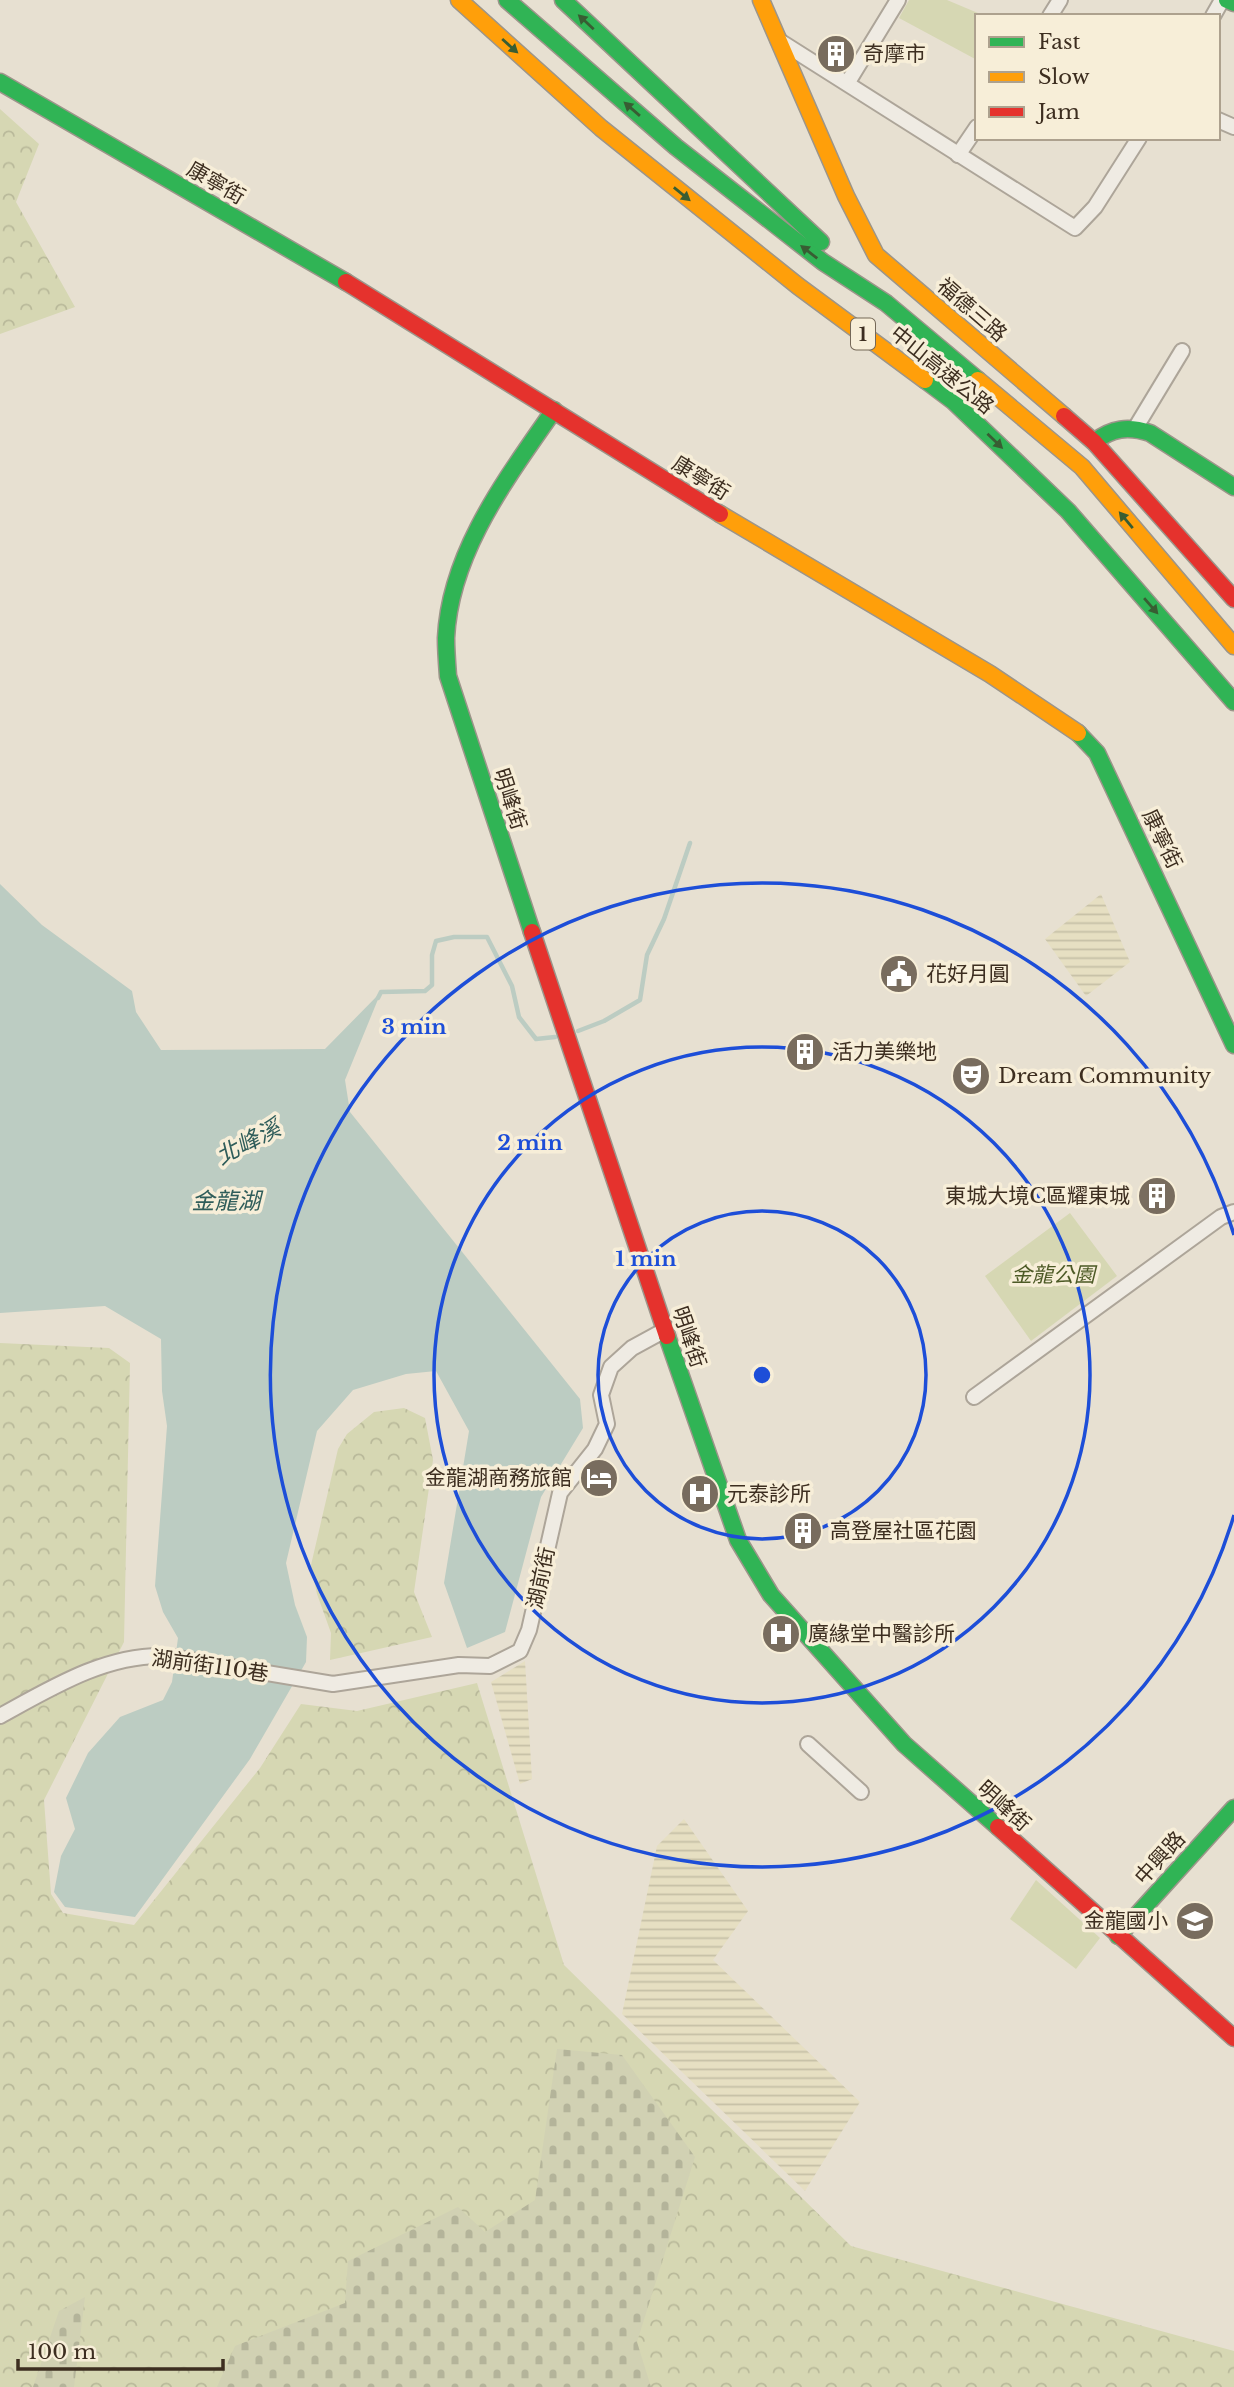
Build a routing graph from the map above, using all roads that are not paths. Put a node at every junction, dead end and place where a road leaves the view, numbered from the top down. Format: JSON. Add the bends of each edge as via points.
{"nodes":[{"id":1,"x":459,"y":0,"type":"edge"},
{"id":2,"x":507,"y":0,"type":"edge"},
{"id":3,"x":563,"y":0,"type":"edge"},
{"id":4,"x":761,"y":0,"type":"edge"},
{"id":5,"x":898,"y":0,"type":"edge"},
{"id":6,"x":1225,"y":0,"type":"edge"},
{"id":7,"x":1234,"y":3,"type":"edge"},
{"id":8,"x":777,"y":39,"type":"junction"},
{"id":9,"x":0,"y":82,"type":"edge"},
{"id":10,"x":848,"y":82,"type":"junction"},
{"id":11,"x":975,"y":130,"type":"edge"},
{"id":12,"x":1138,"y":140,"type":"edge"},
{"id":13,"x":958,"y":155,"type":"junction"},
{"id":14,"x":886,"y":303,"type":"junction"},
{"id":15,"x":1182,"y":351,"type":"dead end"},
{"id":16,"x":554,"y":410,"type":"junction"},
{"id":17,"x":1136,"y":428,"type":"junction"},
{"id":18,"x":1094,"y":442,"type":"junction"},
{"id":19,"x":1234,"y":486,"type":"edge"},
{"id":20,"x":1234,"y":599,"type":"edge"},
{"id":21,"x":1234,"y":646,"type":"edge"},
{"id":22,"x":1234,"y":702,"type":"edge"},
{"id":23,"x":1234,"y":1045,"type":"edge"},
{"id":24,"x":1234,"y":1212,"type":"edge"},
{"id":25,"x":664,"y":1330,"type":"junction"},
{"id":26,"x":974,"y":1397,"type":"dead end"},
{"id":27,"x":306,"y":1680,"type":"joint"},
{"id":28,"x":0,"y":1716,"type":"edge"},
{"id":29,"x":808,"y":1744,"type":"dead end"},
{"id":30,"x":861,"y":1792,"type":"dead end"},
{"id":31,"x":1234,"y":1808,"type":"edge"},
{"id":32,"x":1118,"y":1936,"type":"junction"},
{"id":33,"x":1234,"y":2038,"type":"edge"}],
"edges":[{"from":1,"to":22,"type":"main road","name":"中山高速公路","number":"1","one_way":true,"via":[[611,137],[798,286],[953,401],[1068,511]]},
{"from":14,"to":2,"type":"main road","name":"中山高速公路","number":"1","one_way":true,"via":[[822,262],[676,148]]},
{"from":14,"to":3,"type":"main road","one_way":true},
{"from":4,"to":8,"type":"main road","name":"福德三路"},
{"from":5,"to":10,"type":"street"},
{"from":6,"to":7,"type":"main road"},
{"from":8,"to":10,"type":"street"},
{"from":8,"to":18,"type":"main road","name":"福德三路","via":[[876,255]]},
{"from":9,"to":16,"type":"main road","name":"康寧街","via":[[340,278]]},
{"from":10,"to":13,"type":"street"},
{"from":11,"to":13,"type":"street"},
{"from":12,"to":13,"type":"street","via":[[1095,207],[1075,228]]},
{"from":21,"to":14,"type":"main road","name":"中山高速公路","number":"1","one_way":true,"via":[[1082,467]]},
{"from":15,"to":17,"type":"street"},
{"from":16,"to":23,"type":"main road","name":"康寧街","via":[[990,674],[1088,741]]},
{"from":16,"to":25,"type":"main road","name":"明峰街","via":[[488,508],[460,564],[444,650],[448,676]]},
{"from":17,"to":18,"type":"main road","via":[[1106,432]]},
{"from":17,"to":19,"type":"main road"},
{"from":18,"to":20,"type":"main road","name":"福德三路"},
{"from":24,"to":26,"type":"street"},
{"from":25,"to":27,"type":"street","name":"湖前街","via":[[632,1348],[611,1367],[601,1395],[607,1424],[595,1448],[560,1493],[529,1630],[520,1651],[490,1666],[459,1665],[333,1684]]},
{"from":25,"to":32,"type":"main road","name":"明峰街","via":[[738,1541],[771,1595],[904,1744]]},
{"from":27,"to":28,"type":"street","name":"湖前街110巷","via":[[145,1655],[59,1684]]},
{"from":29,"to":30,"type":"street"},
{"from":31,"to":32,"type":"main road","name":"中興路"},
{"from":32,"to":33,"type":"main road","name":"明峰街"}]}
